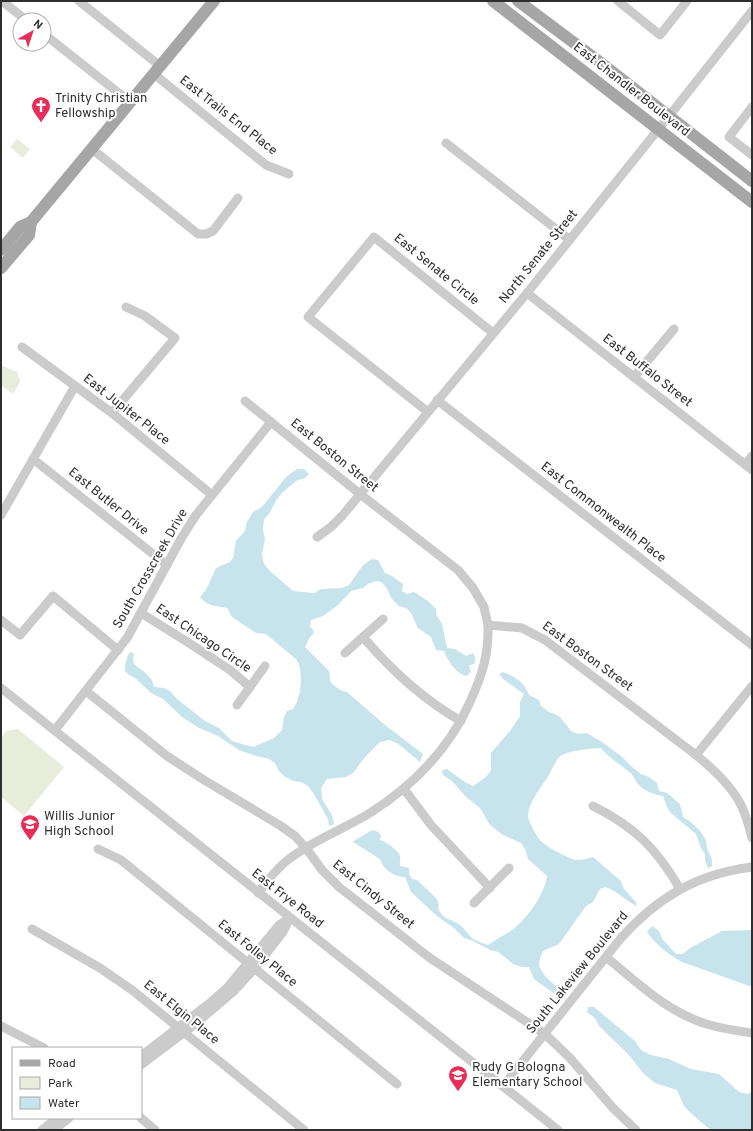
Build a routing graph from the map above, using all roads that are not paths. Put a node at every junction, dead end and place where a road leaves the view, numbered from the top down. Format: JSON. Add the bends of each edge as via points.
{"nodes":[{"id":1,"x":2,"y":1,"type":"edge"},
{"id":2,"x":79,"y":1,"type":"edge"},
{"id":3,"x":214,"y":1,"type":"edge"},
{"id":4,"x":518,"y":1,"type":"edge"},
{"id":5,"x":618,"y":1,"type":"edge"},
{"id":6,"x":687,"y":1,"type":"edge"},
{"id":7,"x":500,"y":3,"type":"edge"},
{"id":8,"x":752,"y":11,"type":"edge"},
{"id":9,"x":16,"y":12,"type":"edge"},
{"id":10,"x":52,"y":40,"type":"edge"},
{"id":11,"x":157,"y":70,"type":"junction"},
{"id":12,"x":130,"y":102,"type":"junction"},
{"id":13,"x":752,"y":107,"type":"edge"},
{"id":14,"x":669,"y":116,"type":"junction"},
{"id":15,"x":659,"y":128,"type":"junction"},
{"id":16,"x":446,"y":143,"type":"dead end"},
{"id":17,"x":92,"y":149,"type":"junction"},
{"id":18,"x":752,"y":155,"type":"edge"},
{"id":19,"x":289,"y":174,"type":"dead end"},
{"id":20,"x":752,"y":182,"type":"edge"},
{"id":21,"x":238,"y":198,"type":"dead end"},
{"id":22,"x":752,"y":202,"type":"edge"},
{"id":23,"x":31,"y":222,"type":"junction"},
{"id":24,"x":570,"y":240,"type":"junction"},
{"id":25,"x":1,"y":250,"type":"edge"},
{"id":26,"x":1,"y":268,"type":"edge"},
{"id":27,"x":527,"y":292,"type":"junction"},
{"id":28,"x":126,"y":307,"type":"dead end"},
{"id":29,"x":674,"y":329,"type":"dead end"},
{"id":30,"x":493,"y":333,"type":"junction"},
{"id":31,"x":22,"y":347,"type":"dead end"},
{"id":32,"x":634,"y":377,"type":"junction"},
{"id":33,"x":74,"y":386,"type":"junction"},
{"id":34,"x":437,"y":400,"type":"junction"},
{"id":35,"x":245,"y":401,"type":"dead end"},
{"id":36,"x":428,"y":412,"type":"junction"},
{"id":37,"x":112,"y":413,"type":"junction"},
{"id":38,"x":271,"y":422,"type":"junction"},
{"id":39,"x":752,"y":456,"type":"edge"},
{"id":40,"x":33,"y":458,"type":"junction"},
{"id":41,"x":749,"y":467,"type":"edge"},
{"id":42,"x":360,"y":494,"type":"junction"},
{"id":43,"x":212,"y":495,"type":"junction"},
{"id":44,"x":1,"y":515,"type":"edge"},
{"id":45,"x":317,"y":537,"type":"dead end"},
{"id":46,"x":166,"y":565,"type":"junction"},
{"id":47,"x":141,"y":613,"type":"junction"},
{"id":48,"x":383,"y":619,"type":"dead end"},
{"id":49,"x":1,"y":620,"type":"edge"},
{"id":50,"x":488,"y":623,"type":"junction"},
{"id":51,"x":362,"y":637,"type":"junction"},
{"id":52,"x":752,"y":645,"type":"edge"},
{"id":53,"x":118,"y":650,"type":"junction"},
{"id":54,"x":345,"y":653,"type":"dead end"},
{"id":55,"x":266,"y":666,"type":"dead end"},
{"id":56,"x":752,"y":686,"type":"edge"},
{"id":57,"x":250,"y":687,"type":"junction"},
{"id":58,"x":1,"y":688,"type":"edge"},
{"id":59,"x":86,"y":691,"type":"junction"},
{"id":60,"x":238,"y":704,"type":"dead end"},
{"id":61,"x":461,"y":721,"type":"junction"},
{"id":62,"x":55,"y":730,"type":"junction"},
{"id":63,"x":696,"y":755,"type":"junction"},
{"id":64,"x":404,"y":789,"type":"junction"},
{"id":65,"x":594,"y":806,"type":"dead end"},
{"id":66,"x":752,"y":838,"type":"edge"},
{"id":67,"x":306,"y":848,"type":"junction"},
{"id":68,"x":98,"y":849,"type":"dead end"},
{"id":69,"x":752,"y":867,"type":"edge"},
{"id":70,"x":509,"y":868,"type":"dead end"},
{"id":71,"x":490,"y":888,"type":"junction"},
{"id":72,"x":680,"y":889,"type":"junction"},
{"id":73,"x":258,"y":893,"type":"junction"},
{"id":74,"x":474,"y":904,"type":"dead end"},
{"id":75,"x":290,"y":918,"type":"junction"},
{"id":76,"x":32,"y":929,"type":"dead end"},
{"id":77,"x":606,"y":957,"type":"junction"},
{"id":78,"x":252,"y":966,"type":"junction"},
{"id":79,"x":1,"y":1026,"type":"edge"},
{"id":80,"x":181,"y":1030,"type":"junction"},
{"id":81,"x":752,"y":1033,"type":"edge"},
{"id":82,"x":545,"y":1034,"type":"junction"},
{"id":83,"x":42,"y":1047,"type":"edge"},
{"id":84,"x":142,"y":1055,"type":"edge"},
{"id":85,"x":142,"y":1064,"type":"edge"},
{"id":86,"x":397,"y":1084,"type":"dead end"},
{"id":87,"x":503,"y":1086,"type":"junction"},
{"id":88,"x":56,"y":1119,"type":"edge"},
{"id":89,"x":68,"y":1119,"type":"edge"},
{"id":90,"x":142,"y":1119,"type":"edge"},
{"id":91,"x":42,"y":1130,"type":"edge"},
{"id":92,"x":54,"y":1130,"type":"edge"},
{"id":93,"x":155,"y":1130,"type":"edge"},
{"id":94,"x":304,"y":1130,"type":"edge"},
{"id":95,"x":558,"y":1130,"type":"edge"},
{"id":96,"x":636,"y":1130,"type":"edge"}],
"edges":[{"from":1,"to":9,"type":"street"},
{"from":2,"to":11,"type":"street"},
{"from":3,"to":11,"type":"main road"},
{"from":4,"to":14,"type":"main road","name":"East Chandler Boulevard"},
{"from":5,"to":6,"type":"street","via":[[660,35]]},
{"from":7,"to":15,"type":"main road","name":"East Chandler Boulevard"},
{"from":8,"to":14,"type":"street","name":"North Senate Street"},
{"from":10,"to":12,"type":"street"},
{"from":11,"to":12,"type":"main road"},
{"from":11,"to":19,"type":"street","name":"East Trails End Place","via":[[266,165]]},
{"from":12,"to":17,"type":"main road"},
{"from":13,"to":18,"type":"street","via":[[729,137]]},
{"from":14,"to":15,"type":"street","name":"North Senate Street"},
{"from":14,"to":20,"type":"main road","name":"East Chandler Boulevard"},
{"from":15,"to":22,"type":"main road","name":"East Chandler Boulevard"},
{"from":15,"to":24,"type":"street","name":"North Senate Street"},
{"from":16,"to":24,"type":"street"},
{"from":17,"to":21,"type":"street","via":[[198,234],[213,231]]},
{"from":17,"to":23,"type":"main road"},
{"from":23,"to":25,"type":"main road","via":[[20,227]]},
{"from":23,"to":26,"type":"main road","via":[[29,235]]},
{"from":24,"to":27,"type":"street","name":"North Senate Street"},
{"from":27,"to":30,"type":"street","name":"North Senate Street"},
{"from":27,"to":32,"type":"street","name":"East Buffalo Street"},
{"from":28,"to":37,"type":"street","via":[[146,316],[175,338]]},
{"from":29,"to":32,"type":"street"},
{"from":30,"to":34,"type":"street","name":"North Senate Street"},
{"from":30,"to":36,"type":"street","name":"East Senate Circle","via":[[374,237],[308,317]]},
{"from":31,"to":33,"type":"street","name":"East Jupiter Place"},
{"from":32,"to":41,"type":"street","name":"East Buffalo Street"},
{"from":33,"to":37,"type":"street","name":"East Jupiter Place"},
{"from":33,"to":40,"type":"street"},
{"from":34,"to":36,"type":"street","name":"North Senate Street"},
{"from":34,"to":52,"type":"street","name":"East Commonwealth Place"},
{"from":35,"to":38,"type":"street","name":"East Boston Street"},
{"from":36,"to":42,"type":"street","name":"North Senate Street"},
{"from":37,"to":43,"type":"street","name":"East Jupiter Place"},
{"from":38,"to":42,"type":"street","name":"East Boston Street"},
{"from":38,"to":43,"type":"street","name":"South Crosscreek Drive"},
{"from":39,"to":41,"type":"street"},
{"from":40,"to":44,"type":"street"},
{"from":40,"to":46,"type":"street","name":"East Butler Drive"},
{"from":42,"to":45,"type":"street","name":"North Senate Street","via":[[331,528]]},
{"from":42,"to":50,"type":"street","name":"East Boston Street","via":[[458,570],[484,607]]},
{"from":43,"to":46,"type":"street","name":"South Crosscreek Drive","via":[[182,537]]},
{"from":46,"to":47,"type":"street","name":"South Crosscreek Drive"},
{"from":47,"to":53,"type":"street","name":"South Crosscreek Drive"},
{"from":47,"to":57,"type":"street","name":"East Chicago Circle","via":[[189,643]]},
{"from":48,"to":51,"type":"street"},
{"from":49,"to":53,"type":"street","via":[[20,635],[53,596]]},
{"from":50,"to":61,"type":"street","via":[[486,661]]},
{"from":50,"to":63,"type":"street","name":"East Boston Street","via":[[522,628],[545,640]]},
{"from":51,"to":54,"type":"street"},
{"from":51,"to":61,"type":"street","via":[[417,693]]},
{"from":53,"to":59,"type":"street","name":"South Crosscreek Drive"},
{"from":55,"to":57,"type":"street","name":"East Chicago Circle"},
{"from":56,"to":63,"type":"street"},
{"from":57,"to":60,"type":"street","name":"East Chicago Circle"},
{"from":58,"to":62,"type":"street","name":"East Frye Road"},
{"from":59,"to":62,"type":"street","name":"South Crosscreek Drive"},
{"from":59,"to":67,"type":"street","name":"East Cindy Street","via":[[167,756],[281,826]]},
{"from":61,"to":64,"type":"street","via":[[435,759]]},
{"from":62,"to":73,"type":"street","name":"East Frye Road"},
{"from":63,"to":66,"type":"street","name":"East Boston Street","via":[[727,785],[739,802]]},
{"from":64,"to":67,"type":"street","via":[[369,814]]},
{"from":64,"to":71,"type":"street","via":[[431,825]]},
{"from":65,"to":72,"type":"street","via":[[644,839],[658,855]]},
{"from":67,"to":73,"type":"street","via":[[288,859]]},
{"from":67,"to":82,"type":"street","name":"East Cindy Street","via":[[339,887],[430,958]]},
{"from":68,"to":78,"type":"street","name":"East Folley Place","via":[[121,860]]},
{"from":69,"to":72,"type":"street","name":"South Lakeview Boulevard","via":[[696,881]]},
{"from":70,"to":71,"type":"street"},
{"from":71,"to":74,"type":"street"},
{"from":72,"to":77,"type":"street","name":"South Lakeview Boulevard","via":[[634,923]]},
{"from":73,"to":75,"type":"street","name":"East Frye Road"},
{"from":75,"to":78,"type":"street","via":[[285,930]]},
{"from":75,"to":87,"type":"street","name":"East Frye Road"},
{"from":76,"to":80,"type":"street","name":"East Elgin Place","via":[[100,968]]},
{"from":77,"to":81,"type":"street","via":[[661,1002],[683,1014],[709,1025]]},
{"from":77,"to":82,"type":"street","name":"South Lakeview Boulevard"},
{"from":78,"to":80,"type":"street","via":[[224,1001]]},
{"from":78,"to":86,"type":"street","name":"East Folley Place"},
{"from":79,"to":83,"type":"street"},
{"from":80,"to":84,"type":"street"},
{"from":80,"to":85,"type":"street"},
{"from":80,"to":94,"type":"street","name":"East Elgin Place"},
{"from":82,"to":87,"type":"street","name":"South Lakeview Boulevard"},
{"from":82,"to":96,"type":"street","name":"East Cindy Street"},
{"from":87,"to":95,"type":"street","name":"East Frye Road"},
{"from":88,"to":91,"type":"street"},
{"from":89,"to":92,"type":"street"},
{"from":90,"to":93,"type":"street"}]}
